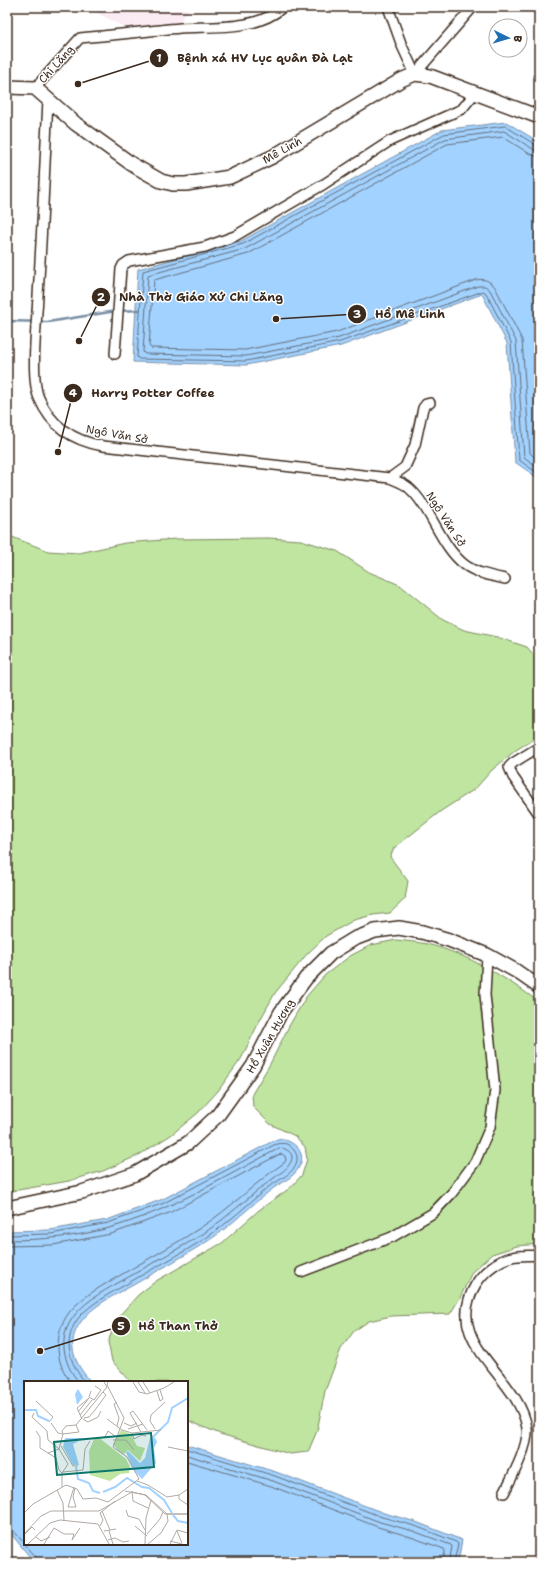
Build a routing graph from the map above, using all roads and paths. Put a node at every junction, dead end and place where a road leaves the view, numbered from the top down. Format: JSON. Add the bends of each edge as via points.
{"nodes":[{"id":1,"x":283,"y":7,"type":"edge"},
{"id":2,"x":388,"y":7,"type":"edge"},
{"id":3,"x":474,"y":7,"type":"edge"},
{"id":4,"x":414,"y":74,"type":"junction"},
{"id":5,"x":7,"y":87,"type":"edge"},
{"id":6,"x":35,"y":88,"type":"junction"},
{"id":7,"x":475,"y":94,"type":"junction"},
{"id":8,"x":48,"y":99,"type":"junction"},
{"id":9,"x":539,"y":117,"type":"edge"},
{"id":10,"x":116,"y":354,"type":"dead end"},
{"id":11,"x":430,"y":403,"type":"dead end"},
{"id":12,"x":390,"y":478,"type":"junction"},
{"id":13,"x":505,"y":580,"type":"dead end"},
{"id":14,"x":534,"y":750,"type":"dead end"},
{"id":15,"x":539,"y":814,"type":"edge"},
{"id":16,"x":487,"y":955,"type":"junction"},
{"id":17,"x":539,"y":987,"type":"edge"},
{"id":18,"x":7,"y":1208,"type":"edge"},
{"id":19,"x":539,"y":1255,"type":"edge"},
{"id":20,"x":301,"y":1272,"type":"dead end"},
{"id":21,"x":504,"y":1493,"type":"dead end"}],
"edges":[{"from":1,"to":6,"type":"street","name":"Chi Lăng","via":[[261,20],[244,24],[80,38]]},
{"from":2,"to":4,"type":"street"},
{"from":3,"to":4,"type":"street"},
{"from":4,"to":7,"type":"main road","via":[[430,76]]},
{"from":4,"to":8,"type":"main road","name":"Mê Linh","via":[[256,165],[230,177],[186,184],[162,181],[133,165],[76,124]]},
{"from":5,"to":6,"type":"main road","name":"Chi Lăng"},
{"from":6,"to":8,"type":"main road","name":"Mê Linh"},
{"from":7,"to":9,"type":"main road"},
{"from":7,"to":10,"type":"street","via":[[462,109],[390,140],[324,184],[235,236],[205,247],[126,262],[121,269]]},
{"from":8,"to":12,"type":"street","name":"Ngô Văn Sở","via":[[35,387],[46,412],[55,424],[87,443],[123,449]]},
{"from":11,"to":12,"type":"street","via":[[423,408],[415,445],[405,467]]},
{"from":12,"to":13,"type":"street","name":"Ngô Văn Sở","via":[[409,488],[417,497],[450,550],[463,564],[481,573]]},
{"from":14,"to":15,"type":"street","via":[[510,767],[513,777]]},
{"from":16,"to":17,"type":"main road","name":"Hồ Xuân Hương"},
{"from":16,"to":18,"type":"main road","name":"Hồ Xuân Hương","via":[[449,940],[399,928],[375,931],[354,938],[331,953],[306,978],[281,1012],[254,1066],[218,1115],[188,1143],[135,1174],[82,1192]]},
{"from":16,"to":20,"type":"street","via":[[485,995],[495,1090],[490,1127],[475,1162],[433,1213],[392,1237]]},
{"from":19,"to":21,"type":"street","via":[[511,1257],[494,1266],[480,1278],[472,1291],[466,1311],[468,1332],[516,1402],[527,1429],[524,1451]]}]}
